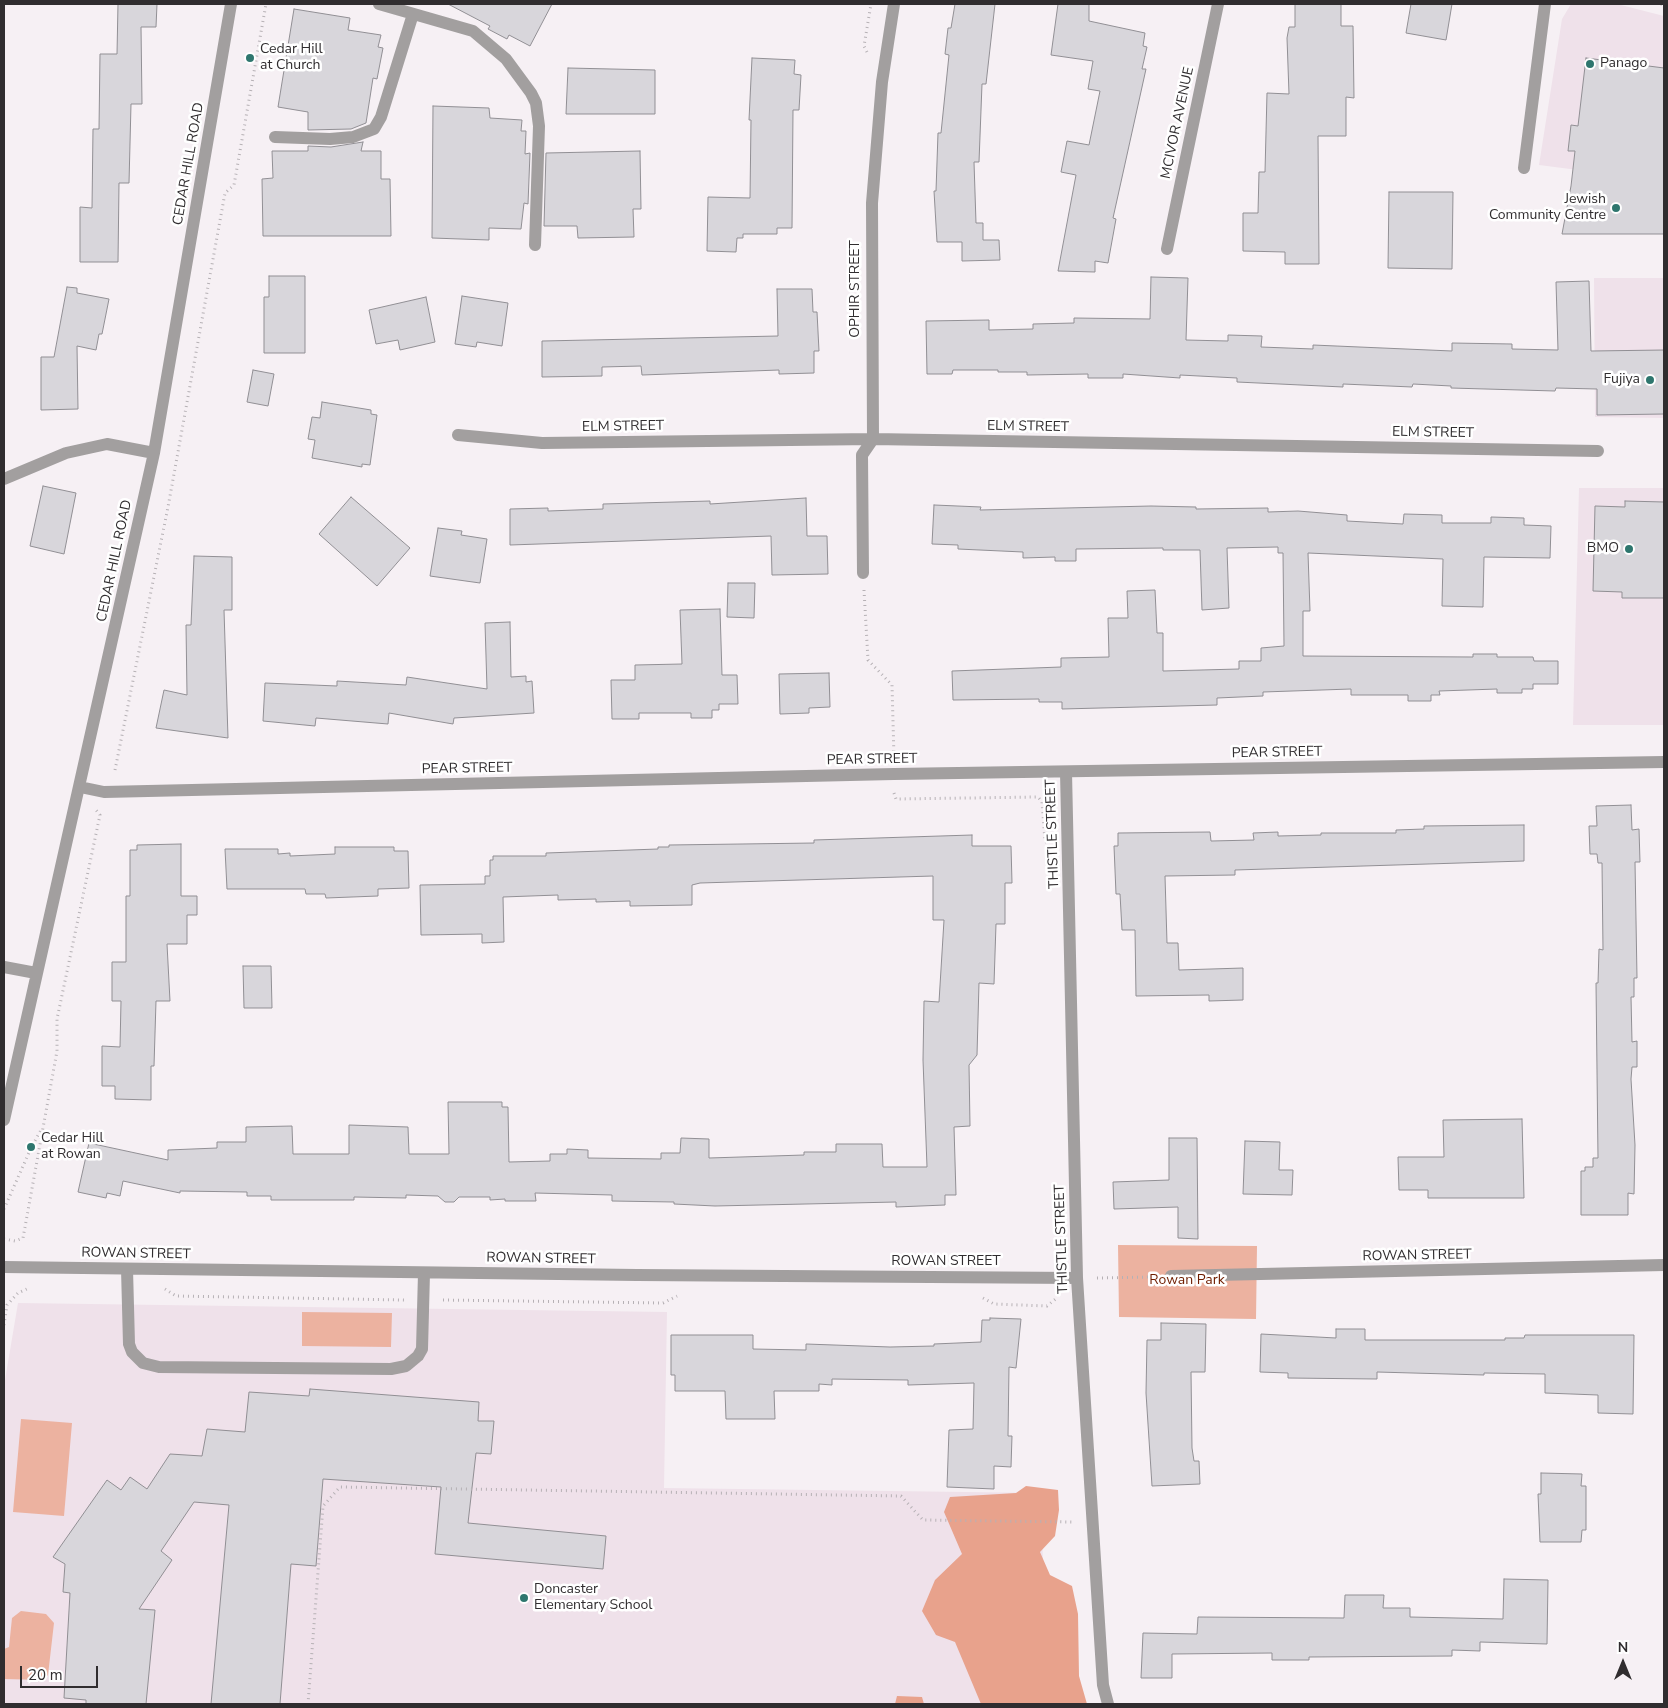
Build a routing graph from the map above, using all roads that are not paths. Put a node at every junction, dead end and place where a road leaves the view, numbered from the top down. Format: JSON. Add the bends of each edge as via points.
{"nodes":[{"id":1,"x":231,"y":4,"type":"edge"},
{"id":2,"x":379,"y":4,"type":"edge"},
{"id":3,"x":894,"y":4,"type":"edge"},
{"id":4,"x":1218,"y":4,"type":"edge"},
{"id":5,"x":1545,"y":4,"type":"edge"},
{"id":6,"x":413,"y":14,"type":"junction"},
{"id":7,"x":275,"y":137,"type":"dead end"},
{"id":8,"x":1524,"y":168,"type":"dead end"},
{"id":9,"x":535,"y":245,"type":"dead end"},
{"id":10,"x":1167,"y":249,"type":"dead end"},
{"id":11,"x":458,"y":435,"type":"dead end"},
{"id":12,"x":873,"y":439,"type":"junction"},
{"id":13,"x":1598,"y":451,"type":"dead end"},
{"id":14,"x":154,"y":452,"type":"junction"},
{"id":15,"x":4,"y":479,"type":"edge"},
{"id":16,"x":863,"y":573,"type":"road end"},
{"id":17,"x":1664,"y":762,"type":"edge"},
{"id":18,"x":1066,"y":772,"type":"junction"},
{"id":19,"x":80,"y":787,"type":"junction"},
{"id":20,"x":4,"y":966,"type":"edge"},
{"id":21,"x":36,"y":973,"type":"junction"},
{"id":22,"x":4,"y":1120,"type":"edge"},
{"id":23,"x":1664,"y":1265,"type":"edge"},
{"id":24,"x":4,"y":1267,"type":"edge"},
{"id":25,"x":127,"y":1269,"type":"junction"},
{"id":26,"x":424,"y":1273,"type":"junction"},
{"id":27,"x":1171,"y":1276,"type":"road end"},
{"id":28,"x":1077,"y":1278,"type":"junction"},
{"id":29,"x":1108,"y":1704,"type":"edge"}],
"edges":[{"from":1,"to":14,"type":"street","name":"CEDAR HILL ROAD"},
{"from":2,"to":6,"type":"street"},
{"from":3,"to":12,"type":"street","name":"OPHIR STREET","via":[[882,82],[872,203]]},
{"from":4,"to":10,"type":"street","name":"MCIVOR AVENUE"},
{"from":5,"to":8,"type":"street"},
{"from":6,"to":7,"type":"street","via":[[382,117],[374,129],[345,138]]},
{"from":6,"to":9,"type":"street","via":[[457,25],[486,40],[506,59],[536,103],[539,126]]},
{"from":11,"to":12,"type":"street","name":"ELM STREET","via":[[542,444]]},
{"from":12,"to":13,"type":"street","name":"ELM STREET"},
{"from":12,"to":16,"type":"street","name":"OPHIR STREET","via":[[862,455]]},
{"from":14,"to":15,"type":"street","via":[[107,444],[66,452]]},
{"from":14,"to":19,"type":"street","name":"CEDAR HILL ROAD"},
{"from":17,"to":18,"type":"street","name":"PEAR STREET"},
{"from":18,"to":19,"type":"street","name":"PEAR STREET","via":[[104,792]]},
{"from":18,"to":28,"type":"street","name":"THISTLE STREET"},
{"from":19,"to":21,"type":"street","name":"CEDAR HILL ROAD"},
{"from":20,"to":21,"type":"street"},
{"from":21,"to":22,"type":"street","name":"CEDAR HILL ROAD"},
{"from":23,"to":27,"type":"street","name":"ROWAN STREET"},
{"from":24,"to":25,"type":"street","name":"ROWAN STREET"},
{"from":25,"to":26,"type":"street","name":"ROWAN STREET"},
{"from":25,"to":26,"type":"street","via":[[128,1336],[132,1352],[144,1363],[159,1367],[399,1369],[413,1362],[422,1349]]},
{"from":26,"to":28,"type":"street","name":"ROWAN STREET"},
{"from":28,"to":29,"type":"street","name":"THISTLE STREET","via":[[1103,1685]]}]}
